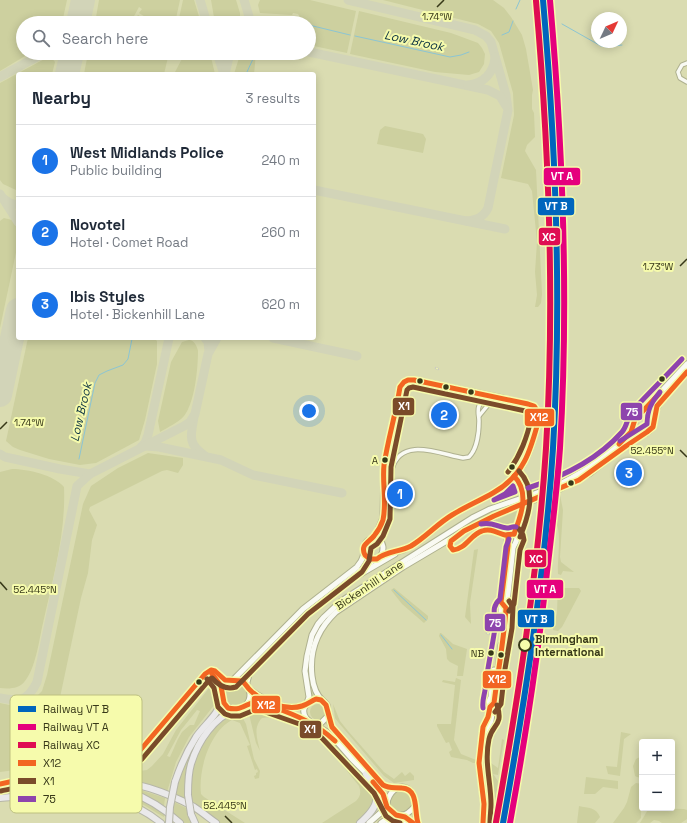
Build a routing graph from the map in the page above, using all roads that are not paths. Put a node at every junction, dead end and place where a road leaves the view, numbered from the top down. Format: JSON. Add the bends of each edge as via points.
{"nodes":[{"id":1,"x":687,"y":63,"type":"edge"},
{"id":2,"x":687,"y":82,"type":"edge"},
{"id":3,"x":687,"y":364,"type":"edge"},
{"id":4,"x":687,"y":372,"type":"edge"},
{"id":5,"x":492,"y":396,"type":"junction"},
{"id":6,"x":502,"y":398,"type":"joint"},
{"id":7,"x":528,"y":404,"type":"tunnel mouth"},
{"id":8,"x":642,"y":412,"type":"junction"},
{"id":9,"x":479,"y":416,"type":"junction"},
{"id":10,"x":654,"y":418,"type":"junction"},
{"id":11,"x":634,"y":423,"type":"junction"},
{"id":12,"x":646,"y":433,"type":"junction"},
{"id":13,"x":560,"y":486,"type":"junction"},
{"id":14,"x":383,"y":518,"type":"junction"},
{"id":15,"x":462,"y":532,"type":"junction"},
{"id":16,"x":508,"y":538,"type":"junction"},
{"id":17,"x":372,"y":539,"type":"junction"},
{"id":18,"x":514,"y":543,"type":"junction"},
{"id":19,"x":403,"y":550,"type":"junction"},
{"id":20,"x":364,"y":552,"type":"junction"},
{"id":21,"x":383,"y":554,"type":"junction"},
{"id":22,"x":375,"y":559,"type":"junction"},
{"id":23,"x":350,"y":579,"type":"junction"},
{"id":24,"x":504,"y":606,"type":"junction"},
{"id":25,"x":503,"y":629,"type":"tunnel mouth"},
{"id":26,"x":500,"y":645,"type":"tunnel mouth"},
{"id":27,"x":232,"y":681,"type":"junction"},
{"id":28,"x":248,"y":688,"type":"junction"},
{"id":29,"x":222,"y":700,"type":"junction"},
{"id":30,"x":323,"y":700,"type":"junction"},
{"id":31,"x":307,"y":704,"type":"junction"},
{"id":32,"x":246,"y":705,"type":"junction"},
{"id":33,"x":237,"y":709,"type":"junction"},
{"id":34,"x":329,"y":712,"type":"junction"},
{"id":35,"x":308,"y":720,"type":"junction"},
{"id":36,"x":314,"y":724,"type":"junction"},
{"id":37,"x":366,"y":774,"type":"junction"},
{"id":38,"x":142,"y":786,"type":"edge"},
{"id":39,"x":10,"y":790,"type":"edge"},
{"id":40,"x":395,"y":790,"type":"junction"},
{"id":41,"x":0,"y":791,"type":"edge"},
{"id":42,"x":142,"y":796,"type":"edge"},
{"id":43,"x":10,"y":797,"type":"edge"},
{"id":44,"x":0,"y":798,"type":"edge"},
{"id":45,"x":387,"y":803,"type":"junction"},
{"id":46,"x":414,"y":806,"type":"junction"},
{"id":47,"x":195,"y":808,"type":"junction"},
{"id":48,"x":142,"y":810,"type":"edge"},
{"id":49,"x":399,"y":815,"type":"junction"},
{"id":50,"x":160,"y":822,"type":"edge"},
{"id":51,"x":169,"y":823,"type":"edge"},
{"id":52,"x":180,"y":823,"type":"edge"},
{"id":53,"x":195,"y":823,"type":"edge"},
{"id":54,"x":212,"y":823,"type":"edge"},
{"id":55,"x":216,"y":823,"type":"edge"},
{"id":56,"x":360,"y":823,"type":"edge"},
{"id":57,"x":370,"y":823,"type":"edge"},
{"id":58,"x":381,"y":823,"type":"edge"},
{"id":59,"x":388,"y":823,"type":"edge"},
{"id":60,"x":407,"y":823,"type":"edge"},
{"id":61,"x":413,"y":823,"type":"edge"},
{"id":62,"x":418,"y":823,"type":"edge"},
{"id":63,"x":483,"y":823,"type":"edge"}],
"edges":[{"from":1,"to":2,"type":"street","via":[[682,65],[678,72],[680,78]]},
{"from":3,"to":8,"type":"street"},
{"from":4,"to":10,"type":"street","via":[[659,402]]},
{"from":5,"to":6,"type":"street"},
{"from":5,"to":9,"type":"street","via":[[480,405]]},
{"from":5,"to":14,"type":"street","via":[[414,380],[404,382],[400,388],[384,466]]},
{"from":6,"to":9,"type":"street","via":[[488,405]]},
{"from":7,"to":19,"type":"street","via":[[534,406],[540,415],[525,462],[514,476],[501,488],[452,515]]},
{"from":8,"to":10,"type":"street","via":[[649,413]]},
{"from":8,"to":11,"type":"street","via":[[636,416]]},
{"from":9,"to":14,"type":"street","via":[[475,447],[466,458],[421,449],[404,452],[394,463]]},
{"from":10,"to":12,"type":"street","via":[[653,427]]},
{"from":11,"to":12,"type":"street","via":[[637,430]]},
{"from":11,"to":13,"type":"street","name":"Bickenhill Lane","via":[[631,432],[620,443]]},
{"from":12,"to":13,"type":"street","name":"Bickenhill Lane","via":[[589,474]]},
{"from":13,"to":15,"type":"street","name":"Bickenhill Lane","bridge":true},
{"from":13,"to":31,"type":"street","name":"Bickenhill Lane","bridge":true,"via":[[490,508],[332,609],[318,624],[309,646],[305,671],[309,693]]},
{"from":14,"to":17,"type":"street","via":[[378,532]]},
{"from":15,"to":16,"type":"street","via":[[451,541],[450,546],[453,550],[460,549],[475,534],[482,531],[490,530]]},
{"from":15,"to":30,"type":"street","name":"Bickenhill Lane","via":[[345,604],[328,620],[315,642],[311,659],[313,683],[318,696]]},
{"from":16,"to":18,"type":"street","via":[[510,543]]},
{"from":16,"to":18,"type":"street","via":[[512,533],[517,536]]},
{"from":16,"to":24,"type":"street","via":[[502,602]]},
{"from":17,"to":20,"type":"street","via":[[364,545]]},
{"from":17,"to":21,"type":"street","via":[[382,544]]},
{"from":18,"to":24,"type":"street","via":[[507,603]]},
{"from":19,"to":21,"type":"street"},
{"from":19,"to":23,"type":"street"},
{"from":20,"to":22,"type":"street","via":[[367,557]]},
{"from":20,"to":27,"type":"street","via":[[356,567],[303,609]]},
{"from":21,"to":22,"type":"street"},
{"from":22,"to":23,"type":"street"},
{"from":23,"to":28,"type":"street","via":[[306,614],[250,671]]},
{"from":24,"to":25,"type":"street","via":[[506,608]]},
{"from":26,"to":63,"type":"street","via":[[489,701],[490,708],[483,727],[479,763],[484,804]]},
{"from":27,"to":28,"type":"street","via":[[242,681]]},
{"from":27,"to":29,"type":"street","via":[[222,690]]},
{"from":28,"to":31,"type":"street","via":[[280,705],[298,707]]},
{"from":28,"to":32,"type":"street","via":[[250,700]]},
{"from":29,"to":33,"type":"street","via":[[228,707]]},
{"from":29,"to":51,"type":"highway","bridge":true,"via":[[219,710],[190,747],[175,782]]},
{"from":30,"to":31,"type":"street","via":[[313,700]]},
{"from":30,"to":34,"type":"street"},
{"from":31,"to":35,"type":"street","via":[[304,714]]},
{"from":32,"to":33,"type":"street"},
{"from":32,"to":35,"type":"street","via":[[257,702]]},
{"from":33,"to":53,"type":"highway","bridge":true,"via":[[216,722],[200,744],[191,765],[188,795]]},
{"from":34,"to":36,"type":"street","via":[[324,721]]},
{"from":34,"to":40,"type":"street","via":[[332,728],[383,785]]},
{"from":35,"to":36,"type":"street"},
{"from":36,"to":37,"type":"street","via":[[331,736]]},
{"from":37,"to":45,"type":"street","via":[[380,789]]},
{"from":37,"to":56,"type":"highway","via":[[375,792],[376,801],[372,812]]},
{"from":38,"to":47,"type":"highway"},
{"from":39,"to":41,"type":"highway"},
{"from":40,"to":45,"type":"street"},
{"from":40,"to":46,"type":"street","via":[[409,790],[414,798]]},
{"from":42,"to":52,"type":"highway"},
{"from":43,"to":44,"type":"highway"},
{"from":45,"to":49,"type":"street","via":[[391,812]]},
{"from":45,"to":57,"type":"street","via":[[382,812]]},
{"from":46,"to":49,"type":"street","via":[[411,811]]},
{"from":46,"to":62,"type":"street"},
{"from":47,"to":54,"type":"highway"},
{"from":47,"to":55,"type":"highway"},
{"from":48,"to":50,"type":"highway"},
{"from":49,"to":58,"type":"street"},
{"from":49,"to":61,"type":"street"},
{"from":59,"to":60,"type":"street","via":[[396,820]]}]}
